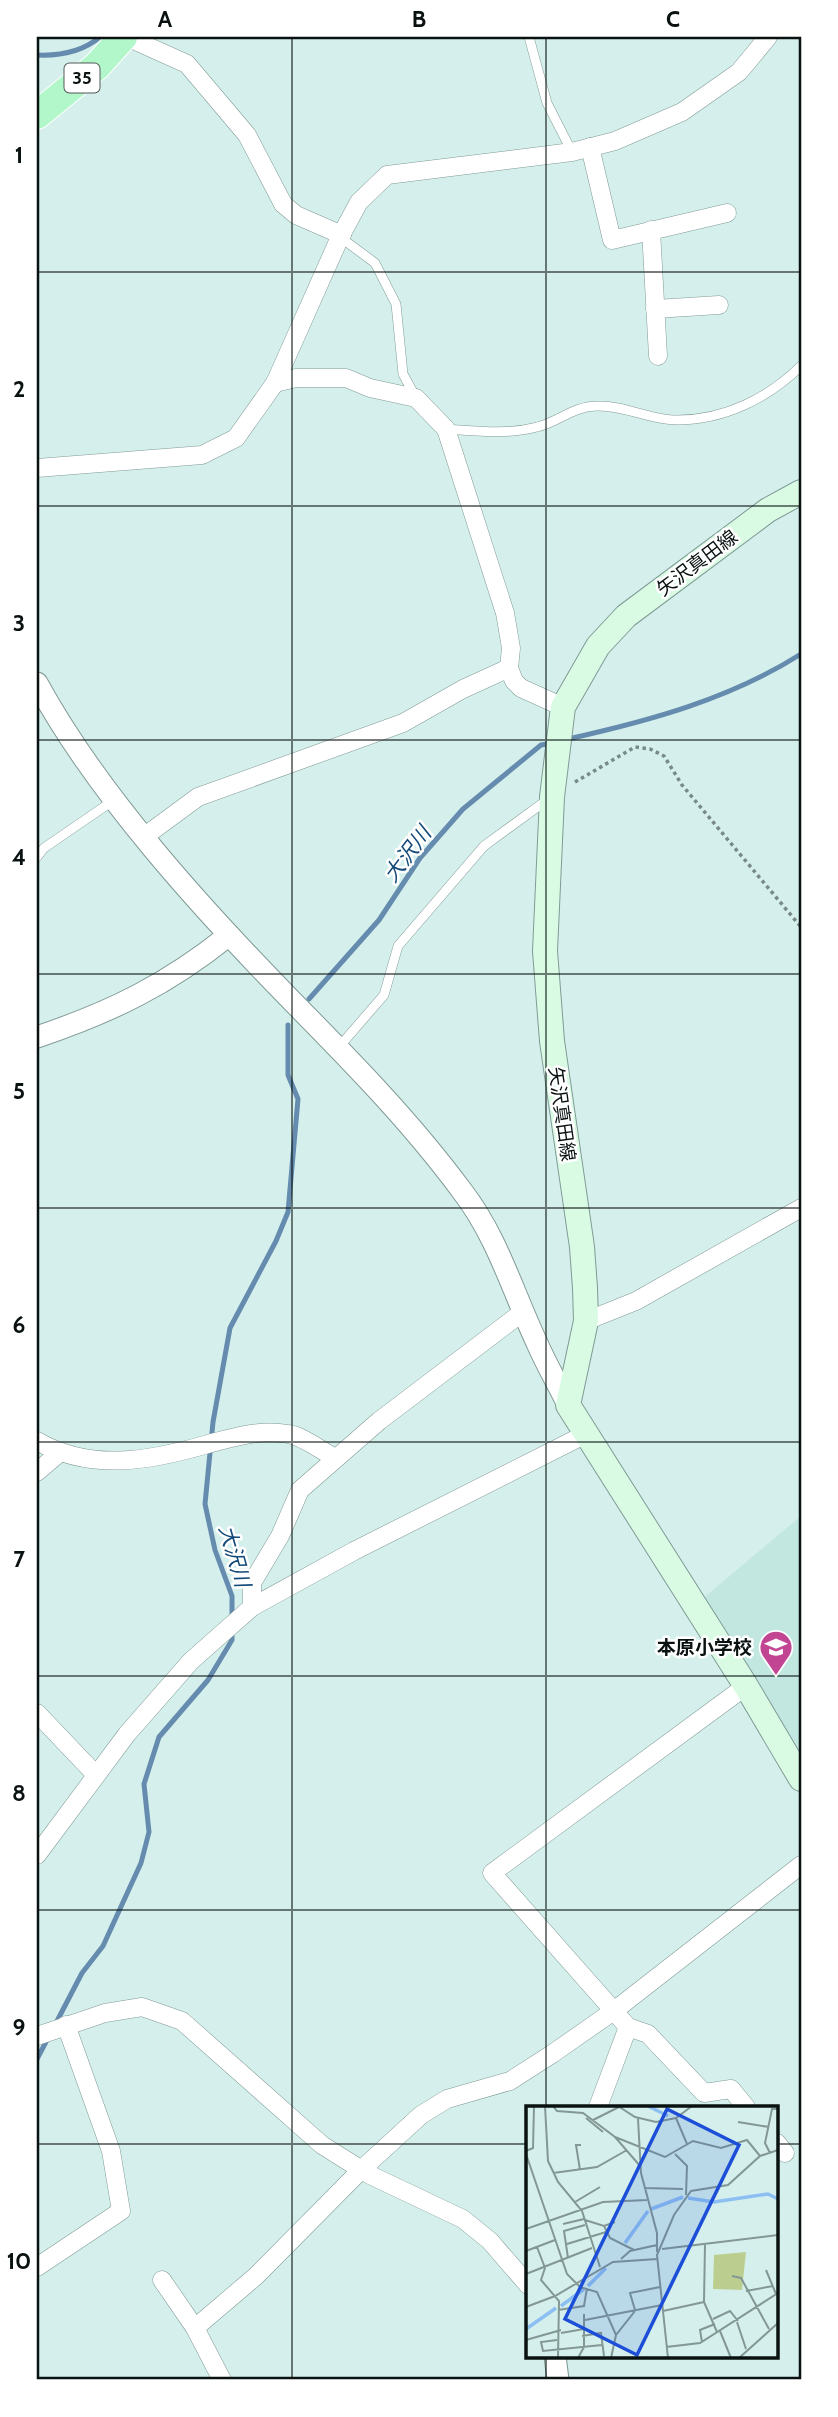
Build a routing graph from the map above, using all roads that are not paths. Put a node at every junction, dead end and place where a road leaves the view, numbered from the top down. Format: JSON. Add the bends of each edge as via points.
{"nodes":[{"id":1,"x":125,"y":37,"type":"edge"},
{"id":2,"x":529,"y":37,"type":"edge"},
{"id":3,"x":768,"y":37,"type":"edge"},
{"id":4,"x":37,"y":115,"type":"edge"},
{"id":5,"x":590,"y":147,"type":"junction"},
{"id":6,"x":572,"y":152,"type":"junction"},
{"id":7,"x":727,"y":213,"type":"dead end"},
{"id":8,"x":651,"y":230,"type":"junction"},
{"id":9,"x":341,"y":236,"type":"junction"},
{"id":10,"x":719,"y":305,"type":"dead end"},
{"id":11,"x":655,"y":309,"type":"junction"},
{"id":12,"x":658,"y":356,"type":"dead end"},
{"id":13,"x":801,"y":366,"type":"edge"},
{"id":14,"x":275,"y":383,"type":"junction"},
{"id":15,"x":416,"y":398,"type":"junction"},
{"id":16,"x":446,"y":429,"type":"junction"},
{"id":17,"x":37,"y":468,"type":"edge"},
{"id":18,"x":801,"y":492,"type":"edge"},
{"id":19,"x":509,"y":668,"type":"junction"},
{"id":20,"x":37,"y":683,"type":"edge"},
{"id":21,"x":563,"y":707,"type":"junction"},
{"id":22,"x":552,"y":797,"type":"junction"},
{"id":23,"x":115,"y":799,"type":"junction"},
{"id":24,"x":145,"y":836,"type":"junction"},
{"id":25,"x":37,"y":857,"type":"edge"},
{"id":26,"x":229,"y":935,"type":"junction"},
{"id":27,"x":37,"y":1037,"type":"edge"},
{"id":28,"x":339,"y":1047,"type":"junction"},
{"id":29,"x":801,"y":1208,"type":"edge"},
{"id":30,"x":524,"y":1311,"type":"junction"},
{"id":31,"x":586,"y":1321,"type":"junction"},
{"id":32,"x":568,"y":1405,"type":"junction"},
{"id":33,"x":584,"y":1434,"type":"junction"},
{"id":34,"x":37,"y":1441,"type":"edge"},
{"id":35,"x":58,"y":1454,"type":"junction"},
{"id":36,"x":335,"y":1458,"type":"junction"},
{"id":37,"x":37,"y":1472,"type":"edge"},
{"id":38,"x":252,"y":1607,"type":"junction"},
{"id":39,"x":746,"y":1686,"type":"junction"},
{"id":40,"x":37,"y":1713,"type":"edge"},
{"id":41,"x":96,"y":1775,"type":"junction"},
{"id":42,"x":801,"y":1779,"type":"edge"},
{"id":43,"x":37,"y":1855,"type":"edge"},
{"id":44,"x":801,"y":1865,"type":"edge"},
{"id":45,"x":615,"y":2010,"type":"junction"},
{"id":46,"x":66,"y":2025,"type":"junction"},
{"id":47,"x":628,"y":2027,"type":"junction"},
{"id":48,"x":37,"y":2036,"type":"edge"},
{"id":49,"x":598,"y":2106,"type":"edge"},
{"id":50,"x":745,"y":2106,"type":"edge"},
{"id":51,"x":360,"y":2170,"type":"junction"},
{"id":52,"x":37,"y":2267,"type":"edge"},
{"id":53,"x":162,"y":2280,"type":"dead end"},
{"id":54,"x":526,"y":2283,"type":"edge"},
{"id":55,"x":195,"y":2328,"type":"junction"},
{"id":56,"x":555,"y":2358,"type":"edge"},
{"id":57,"x":222,"y":2380,"type":"edge"},
{"id":58,"x":558,"y":2380,"type":"edge"}],
"edges":[{"from":1,"to":4,"type":"main road","number":"35"},
{"from":1,"to":9,"type":"street","via":[[187,64],[247,135],[283,204]]},
{"from":2,"to":6,"type":"lane","via":[[547,103]]},
{"from":3,"to":5,"type":"street","via":[[738,72],[682,112]]},
{"from":5,"to":6,"type":"street"},
{"from":5,"to":8,"type":"street","via":[[612,240]]},
{"from":6,"to":9,"type":"street","via":[[387,175],[359,202]]},
{"from":7,"to":8,"type":"street"},
{"from":8,"to":11,"type":"street"},
{"from":9,"to":14,"type":"street"},
{"from":9,"to":15,"type":"lane","via":[[375,263],[396,304],[403,374]]},
{"from":10,"to":11,"type":"street"},
{"from":11,"to":12,"type":"street"},
{"from":13,"to":16,"type":"lane","via":[[778,388],[748,406],[702,416],[676,420],[598,405],[574,410],[538,427],[499,433]]},
{"from":14,"to":15,"type":"street","via":[[296,378],[346,378]]},
{"from":14,"to":17,"type":"street","via":[[236,438],[202,455]]},
{"from":15,"to":16,"type":"street"},
{"from":16,"to":19,"type":"street","via":[[505,613]]},
{"from":18,"to":21,"type":"main road","name":"矢沢真田線","via":[[768,510],[626,616],[598,646]]},
{"from":19,"to":21,"type":"street","via":[[521,688]]},
{"from":19,"to":24,"type":"street","via":[[403,723],[198,797]]},
{"from":20,"to":23,"type":"street"},
{"from":21,"to":22,"type":"main road","name":"矢沢真田線"},
{"from":22,"to":28,"type":"lane","via":[[484,846],[398,946],[384,995]]},
{"from":22,"to":31,"type":"main road","name":"矢沢真田線","via":[[545,951],[552,1041],[582,1247]]},
{"from":23,"to":24,"type":"street"},
{"from":23,"to":25,"type":"lane"},
{"from":24,"to":26,"type":"street"},
{"from":26,"to":27,"type":"street","via":[[151,991],[99,1016]]},
{"from":26,"to":28,"type":"street"},
{"from":28,"to":30,"type":"street","via":[[464,1193],[499,1253]]},
{"from":29,"to":31,"type":"street","via":[[636,1301]]},
{"from":30,"to":32,"type":"street"},
{"from":30,"to":36,"type":"street"},
{"from":31,"to":32,"type":"main road","name":"矢沢真田線"},
{"from":32,"to":33,"type":"main road"},
{"from":33,"to":38,"type":"street"},
{"from":33,"to":39,"type":"main road"},
{"from":34,"to":35,"type":"street"},
{"from":35,"to":36,"type":"street","via":[[115,1463],[175,1454],[247,1434],[290,1434]]},
{"from":35,"to":37,"type":"street"},
{"from":36,"to":38,"type":"street","via":[[300,1490],[252,1583]]},
{"from":38,"to":41,"type":"street","via":[[191,1661]]},
{"from":39,"to":42,"type":"main road"},
{"from":39,"to":45,"type":"street","via":[[492,1873]]},
{"from":40,"to":41,"type":"street"},
{"from":41,"to":43,"type":"street"},
{"from":44,"to":45,"type":"street"},
{"from":45,"to":47,"type":"street"},
{"from":45,"to":51,"type":"street","via":[[510,2081],[447,2099],[421,2115]]},
{"from":46,"to":48,"type":"street"},
{"from":46,"to":51,"type":"street","via":[[142,2007],[182,2021],[322,2145]]},
{"from":46,"to":52,"type":"street","via":[[111,2151],[121,2211]]},
{"from":47,"to":49,"type":"street"},
{"from":47,"to":50,"type":"street","via":[[648,2034],[704,2093],[731,2089]]},
{"from":51,"to":54,"type":"street","via":[[463,2219],[490,2241]]},
{"from":51,"to":55,"type":"street","via":[[256,2276]]},
{"from":53,"to":55,"type":"street"},
{"from":55,"to":57,"type":"street"},
{"from":56,"to":58,"type":"street"}]}
